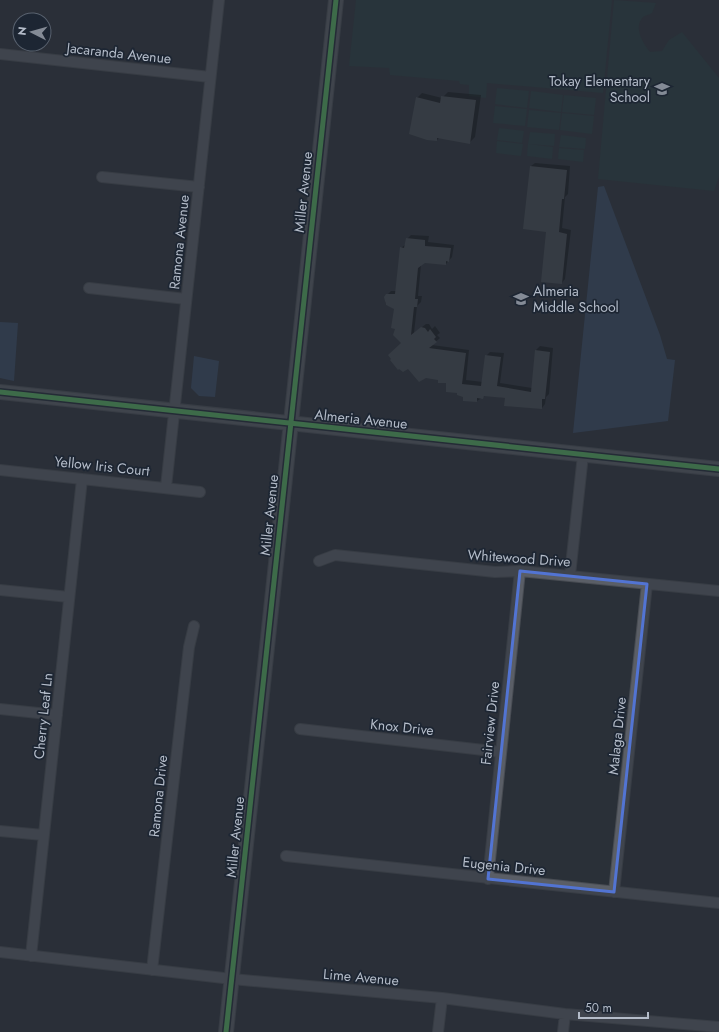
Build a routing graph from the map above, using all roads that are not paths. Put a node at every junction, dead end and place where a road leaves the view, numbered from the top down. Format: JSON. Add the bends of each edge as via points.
{"nodes":[{"id":1,"x":219,"y":0,"type":"edge"},
{"id":2,"x":336,"y":0,"type":"edge"},
{"id":3,"x":0,"y":54,"type":"edge"},
{"id":4,"x":210,"y":77,"type":"junction"},
{"id":5,"x":102,"y":177,"type":"dead end"},
{"id":6,"x":199,"y":187,"type":"junction"},
{"id":7,"x":89,"y":288,"type":"dead end"},
{"id":8,"x":186,"y":299,"type":"junction"},
{"id":9,"x":0,"y":392,"type":"edge"},
{"id":10,"x":175,"y":411,"type":"junction"},
{"id":11,"x":291,"y":424,"type":"junction"},
{"id":12,"x":583,"y":455,"type":"junction"},
{"id":13,"x":0,"y":470,"type":"edge"},
{"id":14,"x":719,"y":470,"type":"edge"},
{"id":15,"x":82,"y":478,"type":"junction"},
{"id":16,"x":166,"y":487,"type":"junction"},
{"id":17,"x":200,"y":492,"type":"dead end"},
{"id":18,"x":319,"y":561,"type":"dead end"},
{"id":19,"x":520,"y":571,"type":"junction"},
{"id":20,"x":570,"y":575,"type":"junction"},
{"id":21,"x":647,"y":584,"type":"junction"},
{"id":22,"x":0,"y":590,"type":"edge"},
{"id":23,"x":719,"y":591,"type":"edge"},
{"id":24,"x":69,"y":597,"type":"junction"},
{"id":25,"x":194,"y":626,"type":"dead end"},
{"id":26,"x":0,"y":709,"type":"edge"},
{"id":27,"x":57,"y":716,"type":"junction"},
{"id":28,"x":300,"y":729,"type":"dead end"},
{"id":29,"x":501,"y":752,"type":"junction"},
{"id":30,"x":0,"y":831,"type":"edge"},
{"id":31,"x":43,"y":835,"type":"junction"},
{"id":32,"x":286,"y":856,"type":"dead end"},
{"id":33,"x":488,"y":878,"type":"junction"},
{"id":34,"x":614,"y":892,"type":"junction"},
{"id":35,"x":719,"y":903,"type":"edge"},
{"id":36,"x":0,"y":952,"type":"edge"},
{"id":37,"x":31,"y":956,"type":"junction"},
{"id":38,"x":152,"y":970,"type":"junction"},
{"id":39,"x":232,"y":979,"type":"junction"},
{"id":40,"x":442,"y":998,"type":"junction"},
{"id":41,"x":565,"y":1014,"type":"junction"},
{"id":42,"x":719,"y":1027,"type":"edge"},
{"id":43,"x":226,"y":1032,"type":"edge"},
{"id":44,"x":438,"y":1032,"type":"edge"},
{"id":45,"x":563,"y":1032,"type":"edge"}],
"edges":[{"from":1,"to":4,"type":"street","name":"Ramona Avenue"},
{"from":2,"to":11,"type":"street","name":"Miller Avenue"},
{"from":3,"to":4,"type":"street","name":"Jacaranda Avenue"},
{"from":4,"to":6,"type":"street","name":"Ramona Avenue"},
{"from":5,"to":6,"type":"street"},
{"from":6,"to":8,"type":"street","name":"Ramona Avenue"},
{"from":7,"to":8,"type":"street"},
{"from":8,"to":10,"type":"street","name":"Ramona Avenue"},
{"from":9,"to":10,"type":"street","name":"Almeria Avenue"},
{"from":10,"to":11,"type":"street","name":"Almeria Avenue"},
{"from":10,"to":16,"type":"street","name":"Ramona Avenue"},
{"from":11,"to":12,"type":"street","name":"Almeria Avenue"},
{"from":11,"to":39,"type":"street","name":"Miller Avenue"},
{"from":12,"to":14,"type":"street","name":"Almeria Avenue"},
{"from":12,"to":20,"type":"street"},
{"from":13,"to":15,"type":"street","name":"Yellow Iris Court"},
{"from":15,"to":16,"type":"street","name":"Yellow Iris Court"},
{"from":15,"to":24,"type":"street","name":"Cherry Leaf Ln"},
{"from":16,"to":17,"type":"street","name":"Yellow Iris Court"},
{"from":18,"to":19,"type":"street","name":"Whitewood Drive","via":[[335,556],[495,572]]},
{"from":19,"to":20,"type":"street","name":"Whitewood Drive"},
{"from":19,"to":29,"type":"street","name":"Fairview Drive"},
{"from":20,"to":21,"type":"street","name":"Whitewood Drive"},
{"from":21,"to":23,"type":"street","name":"Whitewood Drive"},
{"from":21,"to":34,"type":"street","name":"Malaga Drive"},
{"from":22,"to":24,"type":"street"},
{"from":24,"to":27,"type":"street","name":"Cherry Leaf Ln"},
{"from":25,"to":38,"type":"street","name":"Ramona Drive","via":[[189,647]]},
{"from":26,"to":27,"type":"street"},
{"from":27,"to":31,"type":"street","name":"Cherry Leaf Ln"},
{"from":28,"to":29,"type":"street","name":"Knox Drive"},
{"from":29,"to":33,"type":"street","name":"Fairview Drive"},
{"from":30,"to":31,"type":"street"},
{"from":31,"to":37,"type":"street","name":"Cherry Leaf Ln"},
{"from":32,"to":33,"type":"street","name":"Eugenia Drive"},
{"from":33,"to":34,"type":"street","name":"Eugenia Drive"},
{"from":34,"to":35,"type":"street","name":"Eugenia Drive"},
{"from":36,"to":37,"type":"street","name":"Lime Avenue"},
{"from":37,"to":38,"type":"street","name":"Lime Avenue"},
{"from":38,"to":39,"type":"street","name":"Lime Avenue"},
{"from":39,"to":40,"type":"street","name":"Lime Avenue"},
{"from":39,"to":43,"type":"street","name":"Miller Avenue"},
{"from":40,"to":41,"type":"street","name":"Lime Avenue"},
{"from":40,"to":44,"type":"street"},
{"from":41,"to":42,"type":"street","name":"Lime Avenue"},
{"from":41,"to":45,"type":"street"}]}
